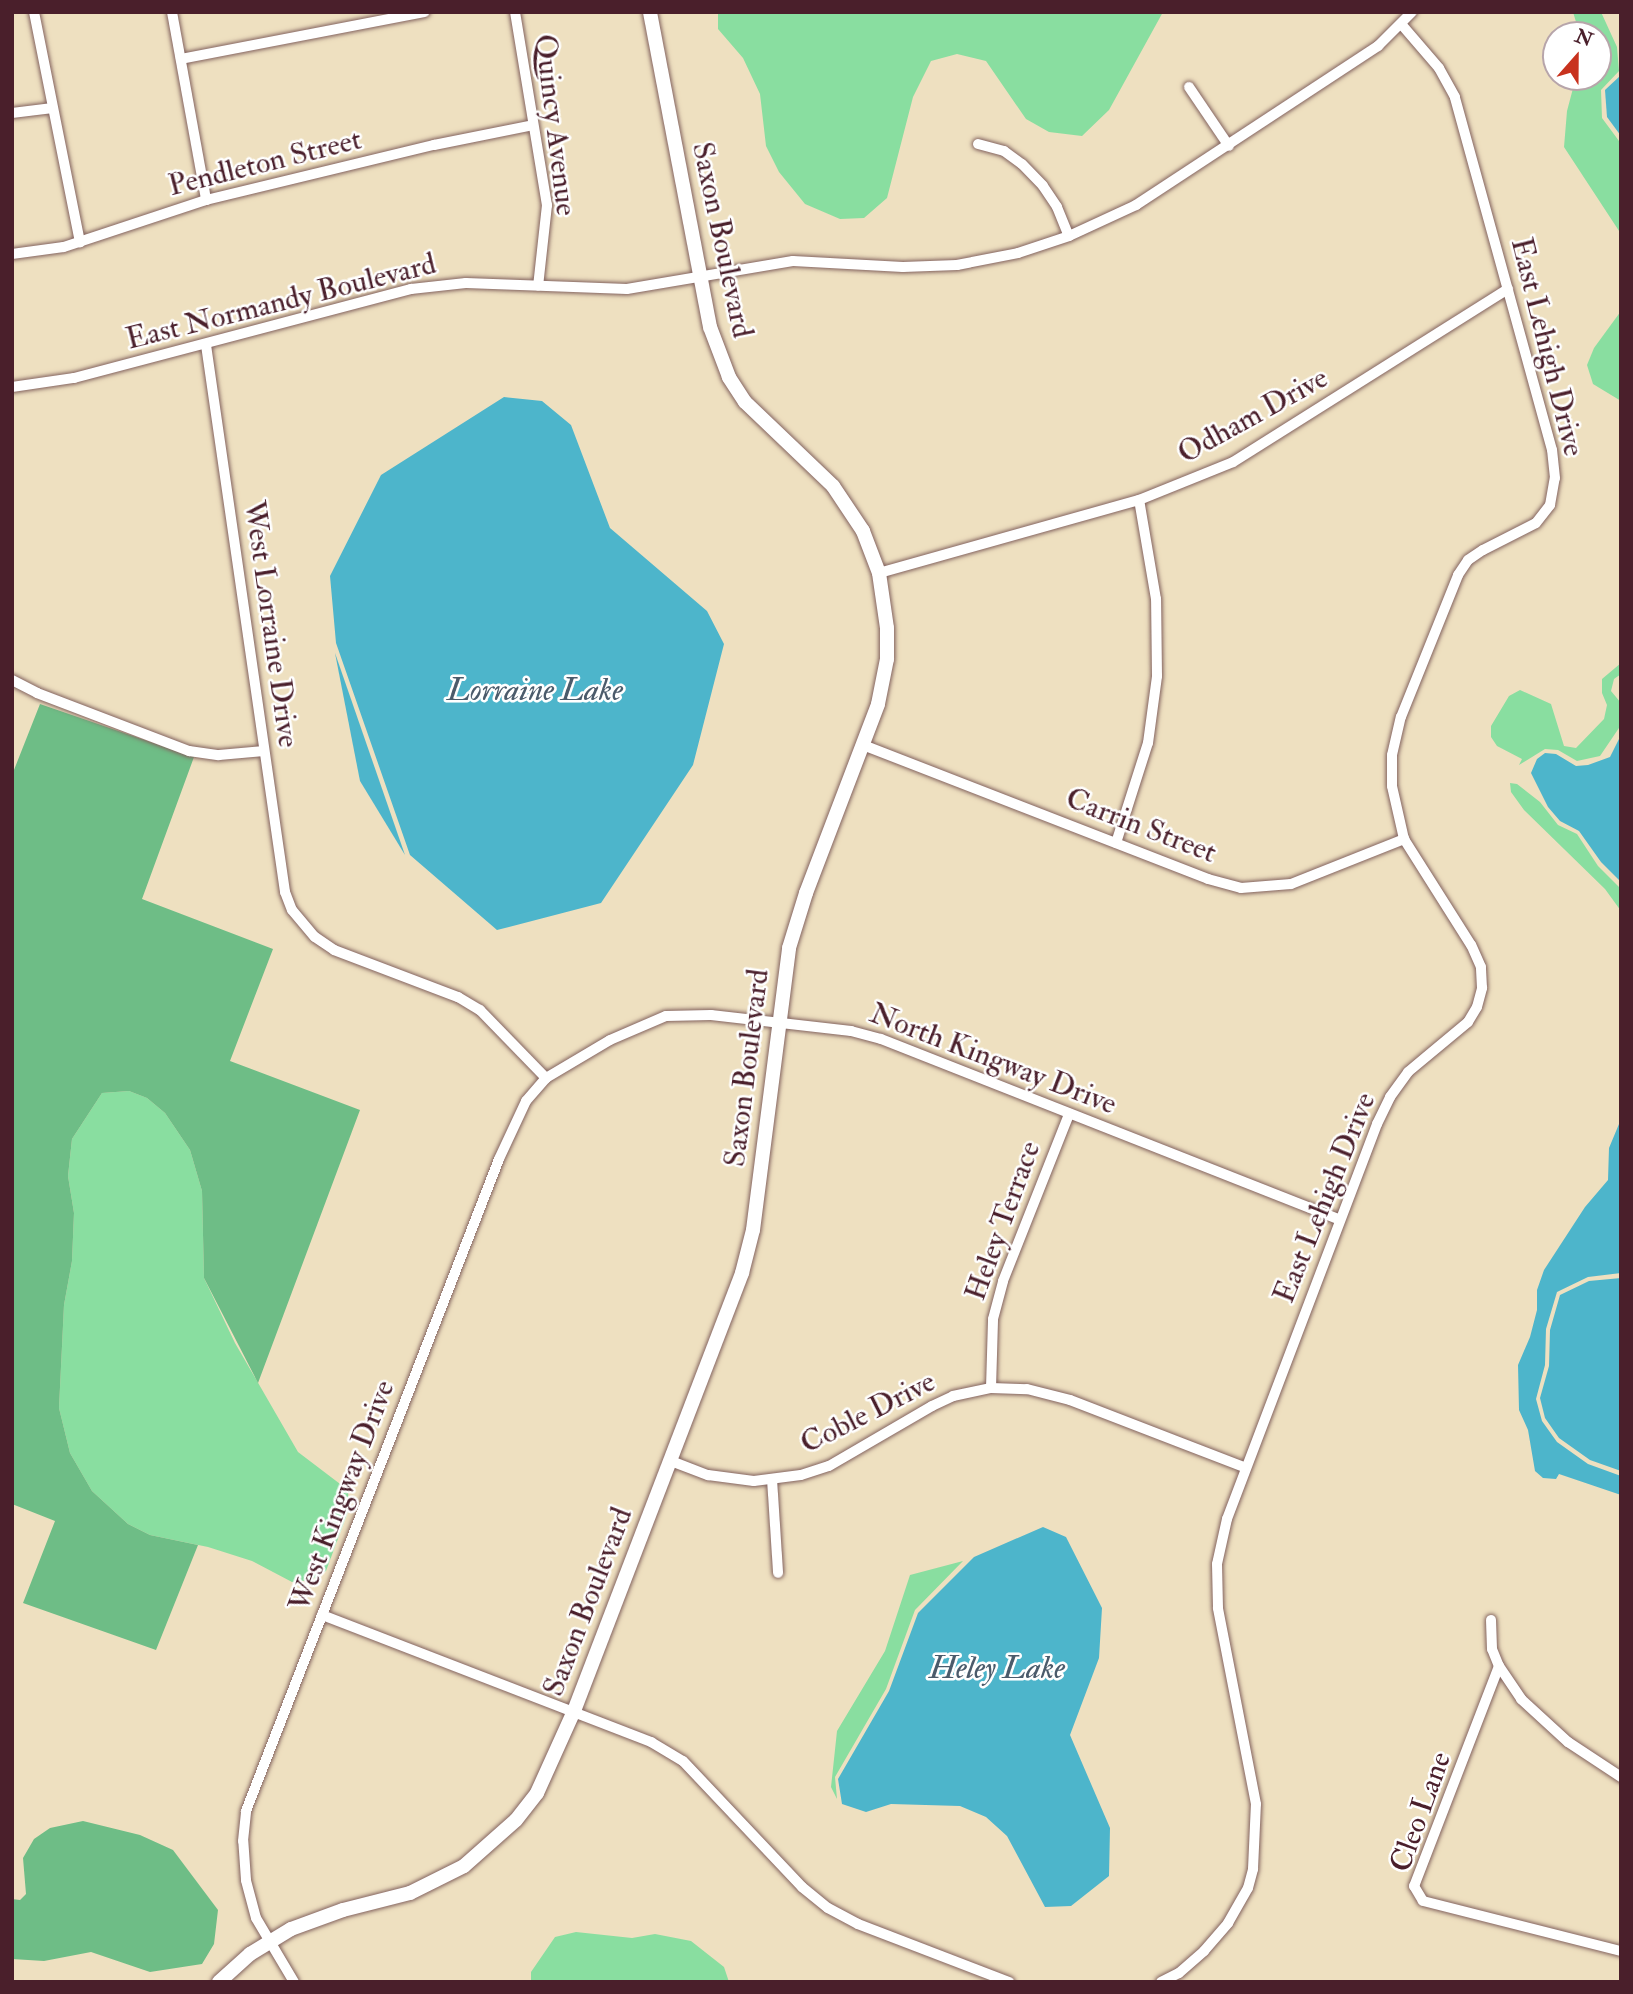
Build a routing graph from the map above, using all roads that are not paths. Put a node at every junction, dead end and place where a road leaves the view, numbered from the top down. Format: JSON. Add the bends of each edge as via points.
{"nodes":[{"id":1,"x":34,"y":12,"type":"edge"},
{"id":2,"x":172,"y":12,"type":"edge"},
{"id":3,"x":425,"y":12,"type":"edge"},
{"id":4,"x":515,"y":12,"type":"edge"},
{"id":5,"x":650,"y":12,"type":"edge"},
{"id":6,"x":1412,"y":12,"type":"edge"},
{"id":7,"x":1401,"y":24,"type":"junction"},
{"id":8,"x":181,"y":59,"type":"junction"},
{"id":9,"x":1189,"y":87,"type":"dead end"},
{"id":10,"x":53,"y":108,"type":"junction"},
{"id":11,"x":12,"y":113,"type":"edge"},
{"id":12,"x":533,"y":125,"type":"junction"},
{"id":13,"x":978,"y":144,"type":"dead end"},
{"id":14,"x":1229,"y":146,"type":"junction"},
{"id":15,"x":206,"y":200,"type":"junction"},
{"id":16,"x":1069,"y":236,"type":"junction"},
{"id":17,"x":80,"y":242,"type":"junction"},
{"id":18,"x":12,"y":254,"type":"edge"},
{"id":19,"x":700,"y":277,"type":"junction"},
{"id":20,"x":538,"y":286,"type":"junction"},
{"id":21,"x":1508,"y":289,"type":"junction"},
{"id":22,"x":205,"y":345,"type":"junction"},
{"id":23,"x":12,"y":387,"type":"edge"},
{"id":24,"x":1139,"y":500,"type":"junction"},
{"id":25,"x":878,"y":573,"type":"junction"},
{"id":26,"x":12,"y":680,"type":"edge"},
{"id":27,"x":863,"y":745,"type":"junction"},
{"id":28,"x":264,"y":751,"type":"junction"},
{"id":29,"x":1404,"y":839,"type":"junction"},
{"id":30,"x":1116,"y":843,"type":"junction"},
{"id":31,"x":778,"y":1023,"type":"junction"},
{"id":32,"x":545,"y":1078,"type":"junction"},
{"id":33,"x":1069,"y":1114,"type":"junction"},
{"id":34,"x":1340,"y":1220,"type":"junction"},
{"id":35,"x":991,"y":1388,"type":"junction"},
{"id":36,"x":671,"y":1461,"type":"junction"},
{"id":37,"x":1244,"y":1467,"type":"junction"},
{"id":38,"x":772,"y":1479,"type":"junction"},
{"id":39,"x":778,"y":1573,"type":"dead end"},
{"id":40,"x":322,"y":1615,"type":"junction"},
{"id":41,"x":1491,"y":1620,"type":"dead end"},
{"id":42,"x":1499,"y":1665,"type":"junction"},
{"id":43,"x":574,"y":1711,"type":"junction"},
{"id":44,"x":1621,"y":1777,"type":"edge"},
{"id":45,"x":270,"y":1941,"type":"junction"},
{"id":46,"x":1621,"y":1951,"type":"edge"},
{"id":47,"x":219,"y":1982,"type":"edge"},
{"id":48,"x":294,"y":1982,"type":"edge"},
{"id":49,"x":1009,"y":1982,"type":"edge"},
{"id":50,"x":1161,"y":1982,"type":"edge"}],
"edges":[{"from":1,"to":10,"type":"street"},
{"from":2,"to":8,"type":"street"},
{"from":3,"to":8,"type":"street"},
{"from":4,"to":12,"type":"street","name":"Quincy Avenue"},
{"from":5,"to":19,"type":"main road","name":"Saxon Boulevard"},
{"from":6,"to":7,"type":"street","name":"East Normandy Boulevard"},
{"from":7,"to":14,"type":"street","name":"East Normandy Boulevard","via":[[1378,46]]},
{"from":7,"to":21,"type":"street","name":"East Lehigh Drive","via":[[1439,68],[1455,97]]},
{"from":8,"to":15,"type":"street"},
{"from":9,"to":14,"type":"street"},
{"from":10,"to":11,"type":"street"},
{"from":10,"to":17,"type":"street"},
{"from":12,"to":15,"type":"street","name":"Pendleton Street"},
{"from":12,"to":20,"type":"street","name":"Quincy Avenue","via":[[547,205]]},
{"from":13,"to":16,"type":"street","via":[[1004,151],[1022,164],[1057,207]]},
{"from":14,"to":16,"type":"street","name":"East Normandy Boulevard","via":[[1136,205]]},
{"from":15,"to":17,"type":"street","name":"Pendleton Street"},
{"from":16,"to":19,"type":"street","name":"East Normandy Boulevard","via":[[1018,253],[957,265],[793,261]]},
{"from":17,"to":18,"type":"street","name":"Pendleton Street"},
{"from":19,"to":20,"type":"street","name":"East Normandy Boulevard","via":[[627,289]]},
{"from":19,"to":25,"type":"main road","name":"Saxon Boulevard","via":[[710,327],[729,377],[772,431],[834,487],[863,531]]},
{"from":20,"to":22,"type":"street","name":"East Normandy Boulevard","via":[[466,283],[411,289]]},
{"from":21,"to":24,"type":"street","name":"Odham Drive","via":[[1233,461]]},
{"from":21,"to":29,"type":"street","name":"East Lehigh Drive","via":[[1552,450],[1555,478],[1550,505],[1536,523],[1468,560],[1449,593],[1401,717],[1392,755],[1392,786]]},
{"from":22,"to":23,"type":"street","name":"East Normandy Boulevard","via":[[74,378]]},
{"from":22,"to":28,"type":"street","name":"West Lorraine Drive"},
{"from":24,"to":25,"type":"street","name":"Odham Drive"},
{"from":24,"to":30,"type":"street","via":[[1156,598],[1157,676],[1148,743]]},
{"from":25,"to":27,"type":"main road","name":"Saxon Boulevard","via":[[887,659]]},
{"from":26,"to":28,"type":"street","via":[[189,751],[219,755]]},
{"from":27,"to":30,"type":"street","name":"Carrin Street"},
{"from":27,"to":31,"type":"main road","name":"Saxon Boulevard","via":[[793,930]]},
{"from":28,"to":32,"type":"street","name":"West Lorraine Drive","via":[[285,892],[308,931],[334,950],[458,997],[480,1010]]},
{"from":29,"to":30,"type":"street","name":"Carrin Street","via":[[1291,884],[1262,888],[1208,879]]},
{"from":29,"to":34,"type":"street","name":"East Lehigh Drive","via":[[1471,945],[1481,967],[1482,988],[1468,1022],[1426,1054],[1390,1097]]},
{"from":31,"to":32,"type":"street","name":"North Kingway Drive","via":[[711,1015],[666,1016],[610,1040]]},
{"from":31,"to":33,"type":"street","name":"North Kingway Drive","via":[[881,1039]]},
{"from":31,"to":36,"type":"main road","name":"Saxon Boulevard","via":[[753,1230],[742,1273]]},
{"from":32,"to":40,"type":"street","name":"West Kingway Drive","via":[[526,1101],[508,1137]]},
{"from":33,"to":34,"type":"street","name":"North Kingway Drive"},
{"from":33,"to":35,"type":"street","name":"Heley Terrace","via":[[1000,1294],[993,1319]]},
{"from":34,"to":37,"type":"street","name":"East Lehigh Drive"},
{"from":35,"to":37,"type":"street","name":"Coble Drive","via":[[1027,1389],[1070,1400]]},
{"from":35,"to":38,"type":"street","name":"Coble Drive","via":[[932,1406],[828,1466]]},
{"from":36,"to":38,"type":"street","name":"Coble Drive","via":[[708,1475]]},
{"from":36,"to":43,"type":"main road","name":"Saxon Boulevard"},
{"from":37,"to":50,"type":"street","name":"East Lehigh Drive","via":[[1217,1564],[1226,1654],[1256,1804],[1252,1869],[1248,1888],[1228,1923],[1204,1951]]},
{"from":38,"to":39,"type":"street"},
{"from":40,"to":43,"type":"street"},
{"from":40,"to":45,"type":"street","name":"West Kingway Drive","via":[[246,1811],[246,1880],[256,1918]]},
{"from":41,"to":42,"type":"street","via":[[1490,1637]]},
{"from":42,"to":44,"type":"street","via":[[1521,1699],[1568,1742]]},
{"from":42,"to":46,"type":"street","name":"Cleo Lane","via":[[1414,1886],[1423,1901]]},
{"from":43,"to":45,"type":"main road","name":"Saxon Boulevard","via":[[537,1793],[516,1820],[464,1866],[410,1893],[313,1919]]},
{"from":43,"to":49,"type":"street","via":[[651,1742],[683,1761],[802,1887],[828,1908]]},
{"from":45,"to":47,"type":"main road","name":"Saxon Boulevard"},
{"from":45,"to":48,"type":"street","name":"West Kingway Drive"}]}
